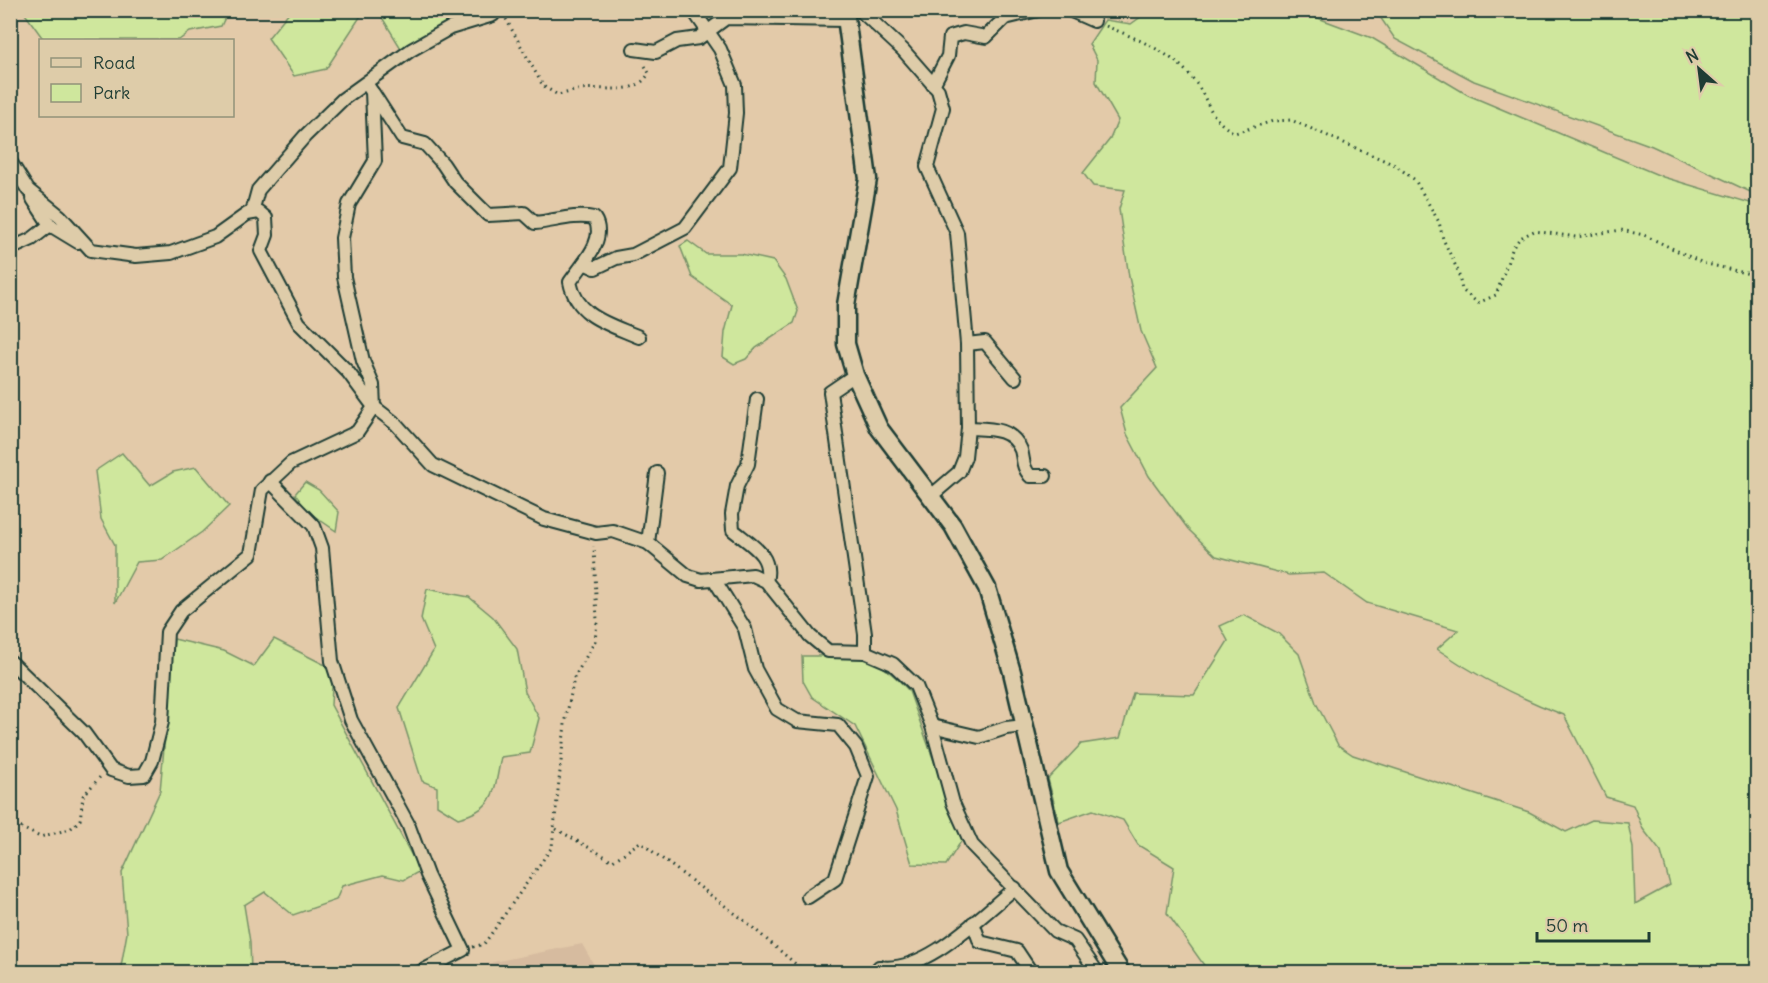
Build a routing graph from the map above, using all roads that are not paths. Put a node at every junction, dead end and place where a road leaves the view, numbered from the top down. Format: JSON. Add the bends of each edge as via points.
{"nodes":[{"id":1,"x":693,"y":10,"type":"edge"},
{"id":2,"x":860,"y":10,"type":"edge"},
{"id":3,"x":1038,"y":10,"type":"edge"},
{"id":4,"x":1069,"y":10,"type":"edge"},
{"id":5,"x":493,"y":15,"type":"road end"},
{"id":6,"x":845,"y":15,"type":"edge"},
{"id":7,"x":1094,"y":21,"type":"road end"},
{"id":8,"x":709,"y":30,"type":"junction"},
{"id":9,"x":634,"y":50,"type":"road end"},
{"id":10,"x":933,"y":85,"type":"junction"},
{"id":11,"x":369,"y":88,"type":"junction"},
{"id":12,"x":10,"y":161,"type":"edge"},
{"id":13,"x":28,"y":190,"type":"junction"},
{"id":14,"x":252,"y":212,"type":"junction"},
{"id":15,"x":50,"y":225,"type":"junction"},
{"id":16,"x":10,"y":249,"type":"edge"},
{"id":17,"x":92,"y":249,"type":"junction"},
{"id":18,"x":584,"y":262,"type":"junction"},
{"id":19,"x":639,"y":337,"type":"dead end"},
{"id":20,"x":967,"y":344,"type":"junction"},
{"id":21,"x":855,"y":375,"type":"junction"},
{"id":22,"x":1015,"y":378,"type":"dead end"},
{"id":23,"x":757,"y":399,"type":"dead end"},
{"id":24,"x":374,"y":407,"type":"junction"},
{"id":25,"x":968,"y":428,"type":"junction"},
{"id":26,"x":657,"y":473,"type":"dead end"},
{"id":27,"x":1045,"y":476,"type":"dead end"},
{"id":28,"x":270,"y":481,"type":"junction"},
{"id":29,"x":931,"y":496,"type":"junction"},
{"id":30,"x":648,"y":543,"type":"junction"},
{"id":31,"x":714,"y":579,"type":"junction"},
{"id":32,"x":766,"y":581,"type":"junction"},
{"id":33,"x":865,"y":652,"type":"junction"},
{"id":34,"x":10,"y":661,"type":"edge"},
{"id":35,"x":932,"y":726,"type":"junction"},
{"id":36,"x":1025,"y":726,"type":"junction"},
{"id":37,"x":1015,"y":888,"type":"junction"},
{"id":38,"x":808,"y":897,"type":"dead end"},
{"id":39,"x":973,"y":923,"type":"junction"},
{"id":40,"x":879,"y":967,"type":"dead end"},
{"id":41,"x":420,"y":972,"type":"edge"},
{"id":42,"x":1031,"y":972,"type":"edge"},
{"id":43,"x":1097,"y":972,"type":"edge"},
{"id":44,"x":1121,"y":972,"type":"edge"}],
"edges":[{"from":1,"to":8,"type":"street"},
{"from":2,"to":10,"type":"street"},
{"from":3,"to":10,"type":"street","via":[[1005,18],[986,37],[964,33],[950,37],[948,56]]},
{"from":4,"to":7,"type":"street"},
{"from":5,"to":11,"type":"street","via":[[450,28],[411,50]]},
{"from":6,"to":8,"type":"street","via":[[726,18]]},
{"from":6,"to":21,"type":"street","via":[[868,179],[846,305],[846,344]]},
{"from":8,"to":9,"type":"street","via":[[699,38],[677,40],[656,52]]},
{"from":8,"to":18,"type":"street","via":[[735,85],[730,168],[685,228],[633,255],[595,268]]},
{"from":10,"to":20,"type":"street","via":[[943,108],[927,167],[957,233]]},
{"from":11,"to":14,"type":"street","via":[[343,99],[305,136],[258,190]]},
{"from":11,"to":18,"type":"street","via":[[402,138],[425,144],[488,215],[524,213],[536,223],[577,214],[594,218],[600,226],[599,238]]},
{"from":11,"to":24,"type":"street","via":[[375,161],[349,204],[342,238],[344,277],[363,361],[373,385]]},
{"from":12,"to":13,"type":"street"},
{"from":13,"to":15,"type":"street"},
{"from":13,"to":17,"type":"street"},
{"from":14,"to":17,"type":"street","via":[[215,237],[171,253],[136,256]]},
{"from":14,"to":24,"type":"street","via":[[266,218],[267,235],[261,251],[299,323],[348,372]]},
{"from":15,"to":16,"type":"street"},
{"from":15,"to":17,"type":"street"},
{"from":18,"to":19,"type":"street","via":[[570,282],[573,297],[589,316]]},
{"from":20,"to":22,"type":"street","via":[[985,342]]},
{"from":20,"to":25,"type":"street"},
{"from":21,"to":29,"type":"street","via":[[879,428]]},
{"from":21,"to":33,"type":"street","via":[[830,392]]},
{"from":23,"to":32,"type":"street","via":[[748,464],[737,486],[732,514],[733,531],[764,554],[769,570]]},
{"from":24,"to":28,"type":"street","via":[[357,432],[291,463]]},
{"from":24,"to":30,"type":"street","via":[[396,424],[433,465],[544,519],[596,533],[613,531]]},
{"from":25,"to":27,"type":"street","via":[[1002,430],[1021,450],[1022,467],[1030,476]]},
{"from":25,"to":29,"type":"street","via":[[965,458],[959,472]]},
{"from":26,"to":30,"type":"street"},
{"from":28,"to":34,"type":"street","via":[[262,490],[251,555],[181,611],[167,632],[162,722],[152,761],[144,775],[129,776],[111,770],[84,733]]},
{"from":28,"to":41,"type":"street","via":[[314,526],[322,548],[332,661],[351,720],[408,824],[463,950]]},
{"from":29,"to":36,"type":"street","via":[[987,588]]},
{"from":30,"to":31,"type":"street","via":[[688,576]]},
{"from":31,"to":32,"type":"street","via":[[753,575]]},
{"from":31,"to":38,"type":"street","via":[[745,629],[755,669],[777,709],[797,721],[838,725],[856,747],[868,776],[835,879]]},
{"from":32,"to":33,"type":"street","via":[[810,636],[828,651]]},
{"from":33,"to":35,"type":"street","via":[[893,664],[916,686]]},
{"from":35,"to":36,"type":"street","via":[[979,737]]},
{"from":35,"to":37,"type":"street","via":[[953,803],[972,845]]},
{"from":36,"to":44,"type":"street","via":[[1059,871]]},
{"from":37,"to":39,"type":"street"},
{"from":37,"to":43,"type":"street","via":[[1055,930],[1075,940]]},
{"from":39,"to":40,"type":"street","via":[[918,960],[893,969]]},
{"from":39,"to":42,"type":"street","via":[[980,942],[1017,951]]}]}
